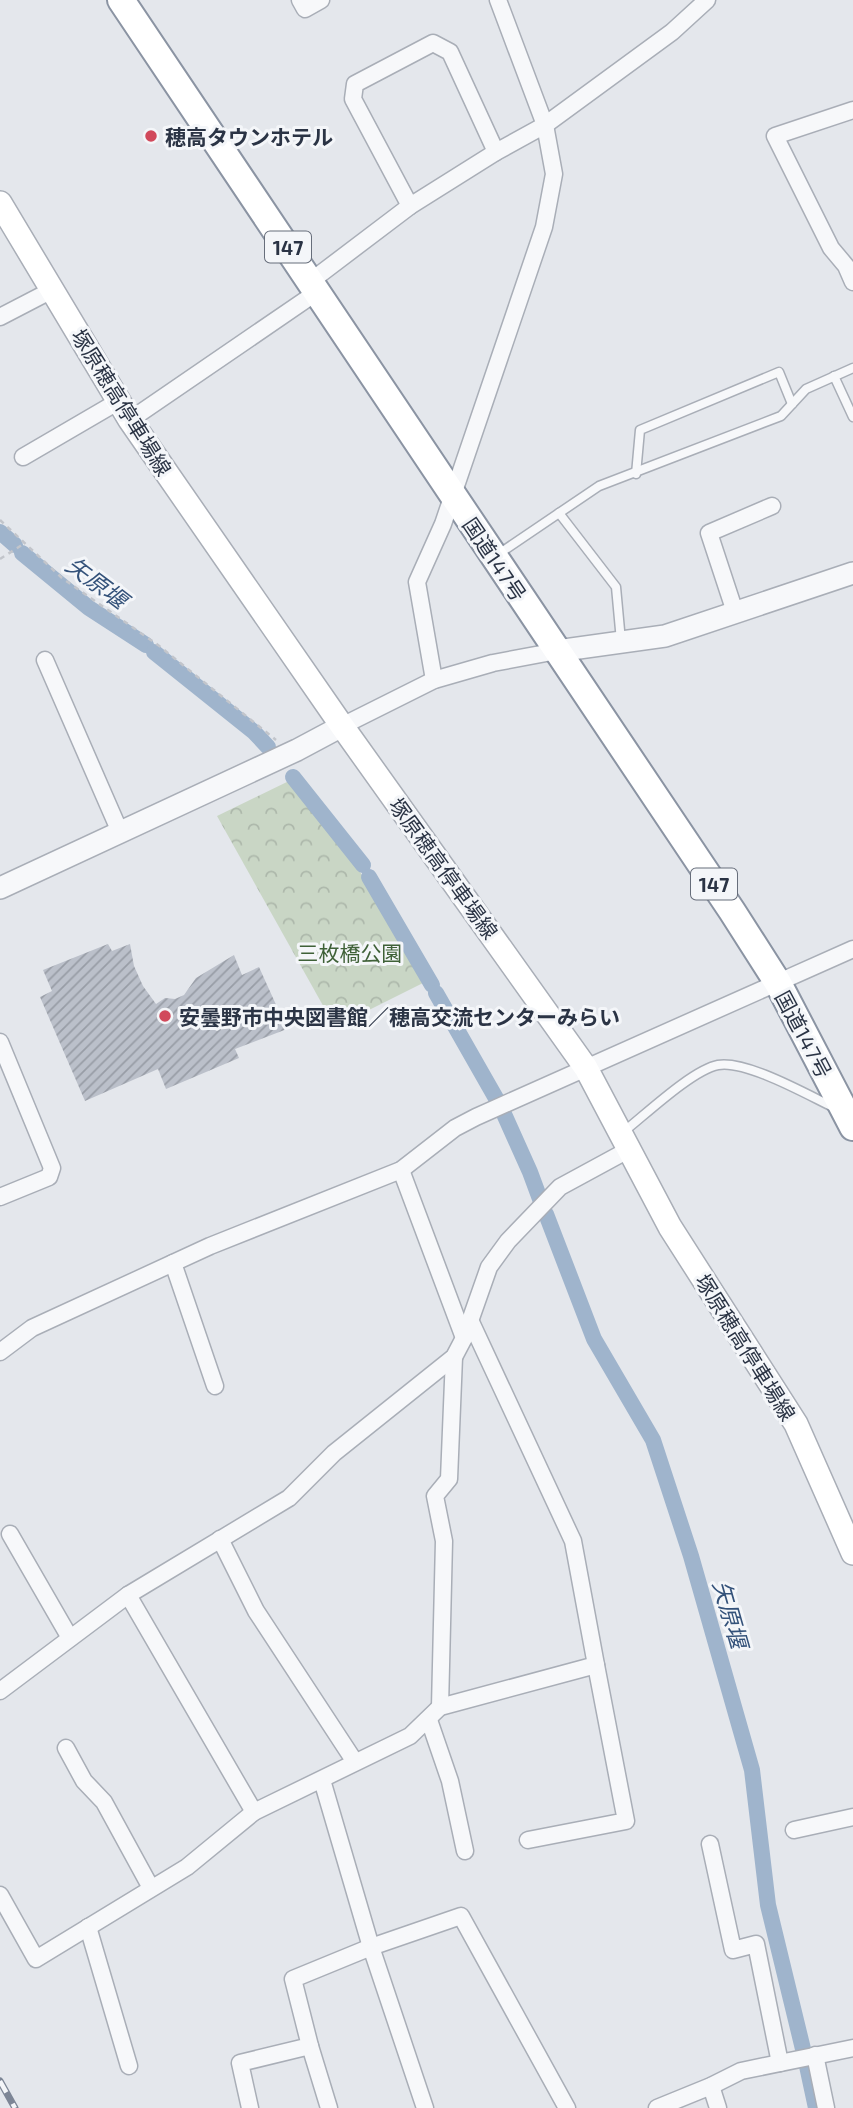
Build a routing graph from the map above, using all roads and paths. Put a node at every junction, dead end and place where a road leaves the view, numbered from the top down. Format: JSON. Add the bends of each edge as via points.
{"nodes":[{"id":1,"x":121,"y":0,"type":"edge"},
{"id":2,"x":300,"y":0,"type":"edge"},
{"id":3,"x":321,"y":0,"type":"edge"},
{"id":4,"x":498,"y":0,"type":"edge"},
{"id":5,"x":707,"y":0,"type":"edge"},
{"id":6,"x":853,"y":110,"type":"edge"},
{"id":7,"x":545,"y":125,"type":"junction"},
{"id":8,"x":496,"y":152,"type":"junction"},
{"id":9,"x":0,"y":203,"type":"edge"},
{"id":10,"x":410,"y":206,"type":"junction"},
{"id":11,"x":853,"y":282,"type":"edge"},
{"id":12,"x":314,"y":287,"type":"junction"},
{"id":13,"x":52,"y":290,"type":"junction"},
{"id":14,"x":0,"y":317,"type":"edge"},
{"id":15,"x":853,"y":368,"type":"edge"},
{"id":16,"x":834,"y":376,"type":"junction"},
{"id":17,"x":792,"y":404,"type":"junction"},
{"id":18,"x":125,"y":411,"type":"junction"},
{"id":19,"x":853,"y":417,"type":"edge"},
{"id":20,"x":23,"y":457,"type":"dead end"},
{"id":21,"x":636,"y":474,"type":"junction"},
{"id":22,"x":452,"y":495,"type":"junction"},
{"id":23,"x":772,"y":506,"type":"dead end"},
{"id":24,"x":559,"y":513,"type":"junction"},
{"id":25,"x":0,"y":520,"type":"edge"},
{"id":26,"x":26,"y":543,"type":"junction"},
{"id":27,"x":494,"y":557,"type":"junction"},
{"id":28,"x":0,"y":559,"type":"edge"},
{"id":29,"x":853,"y":573,"type":"edge"},
{"id":30,"x":735,"y":612,"type":"junction"},
{"id":31,"x":621,"y":642,"type":"junction"},
{"id":32,"x":557,"y":651,"type":"junction"},
{"id":33,"x":45,"y":660,"type":"dead end"},
{"id":34,"x":434,"y":680,"type":"junction"},
{"id":35,"x":342,"y":726,"type":"junction"},
{"id":36,"x":282,"y":748,"type":"dead end"},
{"id":37,"x":120,"y":832,"type":"junction"},
{"id":38,"x":0,"y":888,"type":"edge"},
{"id":39,"x":853,"y":949,"type":"edge"},
{"id":40,"x":778,"y":983,"type":"junction"},
{"id":41,"x":0,"y":1042,"type":"edge"},
{"id":42,"x":586,"y":1068,"type":"junction"},
{"id":43,"x":849,"y":1119,"type":"edge"},
{"id":44,"x":626,"y":1141,"type":"junction"},
{"id":45,"x":401,"y":1170,"type":"junction"},
{"id":46,"x":0,"y":1197,"type":"edge"},
{"id":47,"x":173,"y":1263,"type":"junction"},
{"id":48,"x":470,"y":1320,"type":"junction"},
{"id":49,"x":464,"y":1338,"type":"junction"},
{"id":50,"x":0,"y":1352,"type":"edge"},
{"id":51,"x":454,"y":1357,"type":"junction"},
{"id":52,"x":215,"y":1386,"type":"dead end"},
{"id":53,"x":10,"y":1534,"type":"dead end"},
{"id":54,"x":220,"y":1539,"type":"junction"},
{"id":55,"x":853,"y":1553,"type":"edge"},
{"id":56,"x":128,"y":1595,"type":"junction"},
{"id":57,"x":70,"y":1638,"type":"junction"},
{"id":58,"x":596,"y":1665,"type":"junction"},
{"id":59,"x":0,"y":1691,"type":"edge"},
{"id":60,"x":440,"y":1707,"type":"junction"},
{"id":61,"x":429,"y":1720,"type":"junction"},
{"id":62,"x":66,"y":1748,"type":"dead end"},
{"id":63,"x":355,"y":1762,"type":"junction"},
{"id":64,"x":322,"y":1780,"type":"junction"},
{"id":65,"x":254,"y":1812,"type":"junction"},
{"id":66,"x":853,"y":1817,"type":"edge"},
{"id":67,"x":794,"y":1830,"type":"dead end"},
{"id":68,"x":528,"y":1840,"type":"dead end"},
{"id":69,"x":710,"y":1844,"type":"dead end"},
{"id":70,"x":465,"y":1851,"type":"dead end"},
{"id":71,"x":151,"y":1888,"type":"junction"},
{"id":72,"x":0,"y":1895,"type":"edge"},
{"id":73,"x":88,"y":1927,"type":"junction"},
{"id":74,"x":371,"y":1947,"type":"junction"},
{"id":75,"x":310,"y":2046,"type":"junction"},
{"id":76,"x":853,"y":2048,"type":"edge"},
{"id":77,"x":816,"y":2055,"type":"junction"},
{"id":78,"x":780,"y":2063,"type":"junction"},
{"id":79,"x":129,"y":2066,"type":"dead end"},
{"id":80,"x":711,"y":2086,"type":"junction"},
{"id":81,"x":250,"y":2108,"type":"edge"},
{"id":82,"x":329,"y":2108,"type":"edge"},
{"id":83,"x":425,"y":2108,"type":"edge"},
{"id":84,"x":568,"y":2108,"type":"edge"},
{"id":85,"x":657,"y":2108,"type":"edge"},
{"id":86,"x":718,"y":2108,"type":"edge"},
{"id":87,"x":826,"y":2108,"type":"edge"}],
"edges":[{"from":1,"to":12,"type":"highway","name":"国道147号","number":"147"},
{"from":2,"to":3,"type":"street","via":[[304,9]]},
{"from":4,"to":7,"type":"street"},
{"from":5,"to":7,"type":"street","via":[[672,32]]},
{"from":6,"to":11,"type":"street","via":[[775,136]]},
{"from":7,"to":8,"type":"street"},
{"from":7,"to":22,"type":"street","via":[[554,174],[544,228]]},
{"from":8,"to":10,"type":"street"},
{"from":8,"to":10,"type":"street","via":[[450,52],[433,43],[355,83],[353,99]]},
{"from":9,"to":13,"type":"main road","name":"塚原穂高停車場線"},
{"from":10,"to":12,"type":"street"},
{"from":12,"to":18,"type":"street"},
{"from":12,"to":22,"type":"highway","name":"国道147号","number":"147"},
{"from":13,"to":14,"type":"street"},
{"from":13,"to":18,"type":"main road","name":"塚原穂高停車場線"},
{"from":15,"to":16,"type":"lane"},
{"from":16,"to":17,"type":"lane","via":[[806,389]]},
{"from":16,"to":19,"type":"lane"},
{"from":17,"to":21,"type":"lane","via":[[781,416]]},
{"from":17,"to":21,"type":"lane","via":[[779,372],[640,430]]},
{"from":18,"to":20,"type":"street"},
{"from":18,"to":35,"type":"main road","name":"塚原穂高停車場線"},
{"from":21,"to":24,"type":"lane","via":[[599,486]]},
{"from":22,"to":27,"type":"highway","name":"国道147号","number":"147"},
{"from":22,"to":34,"type":"street","via":[[417,582]]},
{"from":23,"to":30,"type":"street","via":[[709,533]]},
{"from":24,"to":27,"type":"lane"},
{"from":24,"to":31,"type":"lane","via":[[616,587]]},
{"from":25,"to":26,"type":"path"},
{"from":26,"to":28,"type":"path"},
{"from":26,"to":36,"type":"path","via":[[62,578],[158,645]]},
{"from":27,"to":32,"type":"highway","name":"国道147号","number":"147"},
{"from":29,"to":30,"type":"street"},
{"from":30,"to":31,"type":"street","via":[[665,636]]},
{"from":31,"to":32,"type":"street"},
{"from":32,"to":34,"type":"street"},
{"from":32,"to":40,"type":"highway","name":"国道147号","number":"147"},
{"from":33,"to":37,"type":"street"},
{"from":34,"to":35,"type":"street"},
{"from":35,"to":37,"type":"street"},
{"from":35,"to":42,"type":"main road","name":"塚原穂高停車場線"},
{"from":37,"to":38,"type":"street"},
{"from":39,"to":40,"type":"street"},
{"from":40,"to":42,"type":"street"},
{"from":40,"to":43,"type":"highway","name":"国道147号","number":"147"},
{"from":41,"to":46,"type":"street","via":[[52,1168],[49,1177]]},
{"from":42,"to":44,"type":"main road","name":"塚原穂高停車場線"},
{"from":42,"to":45,"type":"street","via":[[455,1128]]},
{"from":43,"to":44,"type":"lane","via":[[744,1066],[718,1065],[691,1079]]},
{"from":44,"to":48,"type":"street","via":[[560,1187],[508,1241],[489,1267]]},
{"from":44,"to":55,"type":"main road","name":"塚原穂高停車場線","via":[[670,1227],[796,1424]]},
{"from":45,"to":47,"type":"street"},
{"from":45,"to":49,"type":"street"},
{"from":47,"to":50,"type":"street","via":[[32,1328]]},
{"from":47,"to":52,"type":"street"},
{"from":48,"to":49,"type":"street"},
{"from":48,"to":58,"type":"street","via":[[573,1541]]},
{"from":49,"to":51,"type":"street"},
{"from":51,"to":54,"type":"street","via":[[334,1453],[289,1498]]},
{"from":51,"to":60,"type":"street","via":[[449,1479],[435,1496],[444,1541]]},
{"from":53,"to":57,"type":"street"},
{"from":54,"to":56,"type":"street"},
{"from":54,"to":63,"type":"street","via":[[256,1611]]},
{"from":56,"to":57,"type":"street"},
{"from":56,"to":65,"type":"street"},
{"from":57,"to":59,"type":"street"},
{"from":58,"to":60,"type":"street"},
{"from":58,"to":68,"type":"street","via":[[626,1821]]},
{"from":60,"to":61,"type":"street"},
{"from":61,"to":63,"type":"street","via":[[410,1736]]},
{"from":61,"to":70,"type":"street","via":[[450,1781]]},
{"from":62,"to":71,"type":"street","via":[[84,1781],[104,1802]]},
{"from":63,"to":64,"type":"street"},
{"from":64,"to":65,"type":"street"},
{"from":64,"to":74,"type":"street"},
{"from":65,"to":71,"type":"street","via":[[187,1867]]},
{"from":66,"to":67,"type":"street"},
{"from":69,"to":78,"type":"street","via":[[733,1950],[756,1944]]},
{"from":71,"to":73,"type":"street"},
{"from":72,"to":73,"type":"street","via":[[36,1959]]},
{"from":73,"to":79,"type":"street"},
{"from":74,"to":75,"type":"street","via":[[293,1979]]},
{"from":74,"to":83,"type":"street"},
{"from":74,"to":84,"type":"street","via":[[461,1916]]},
{"from":75,"to":81,"type":"street","via":[[240,2063]]},
{"from":75,"to":82,"type":"street"},
{"from":76,"to":77,"type":"street"},
{"from":77,"to":78,"type":"street"},
{"from":77,"to":87,"type":"street"},
{"from":78,"to":80,"type":"street","via":[[741,2071]]},
{"from":80,"to":85,"type":"street"},
{"from":80,"to":86,"type":"street"}]}
